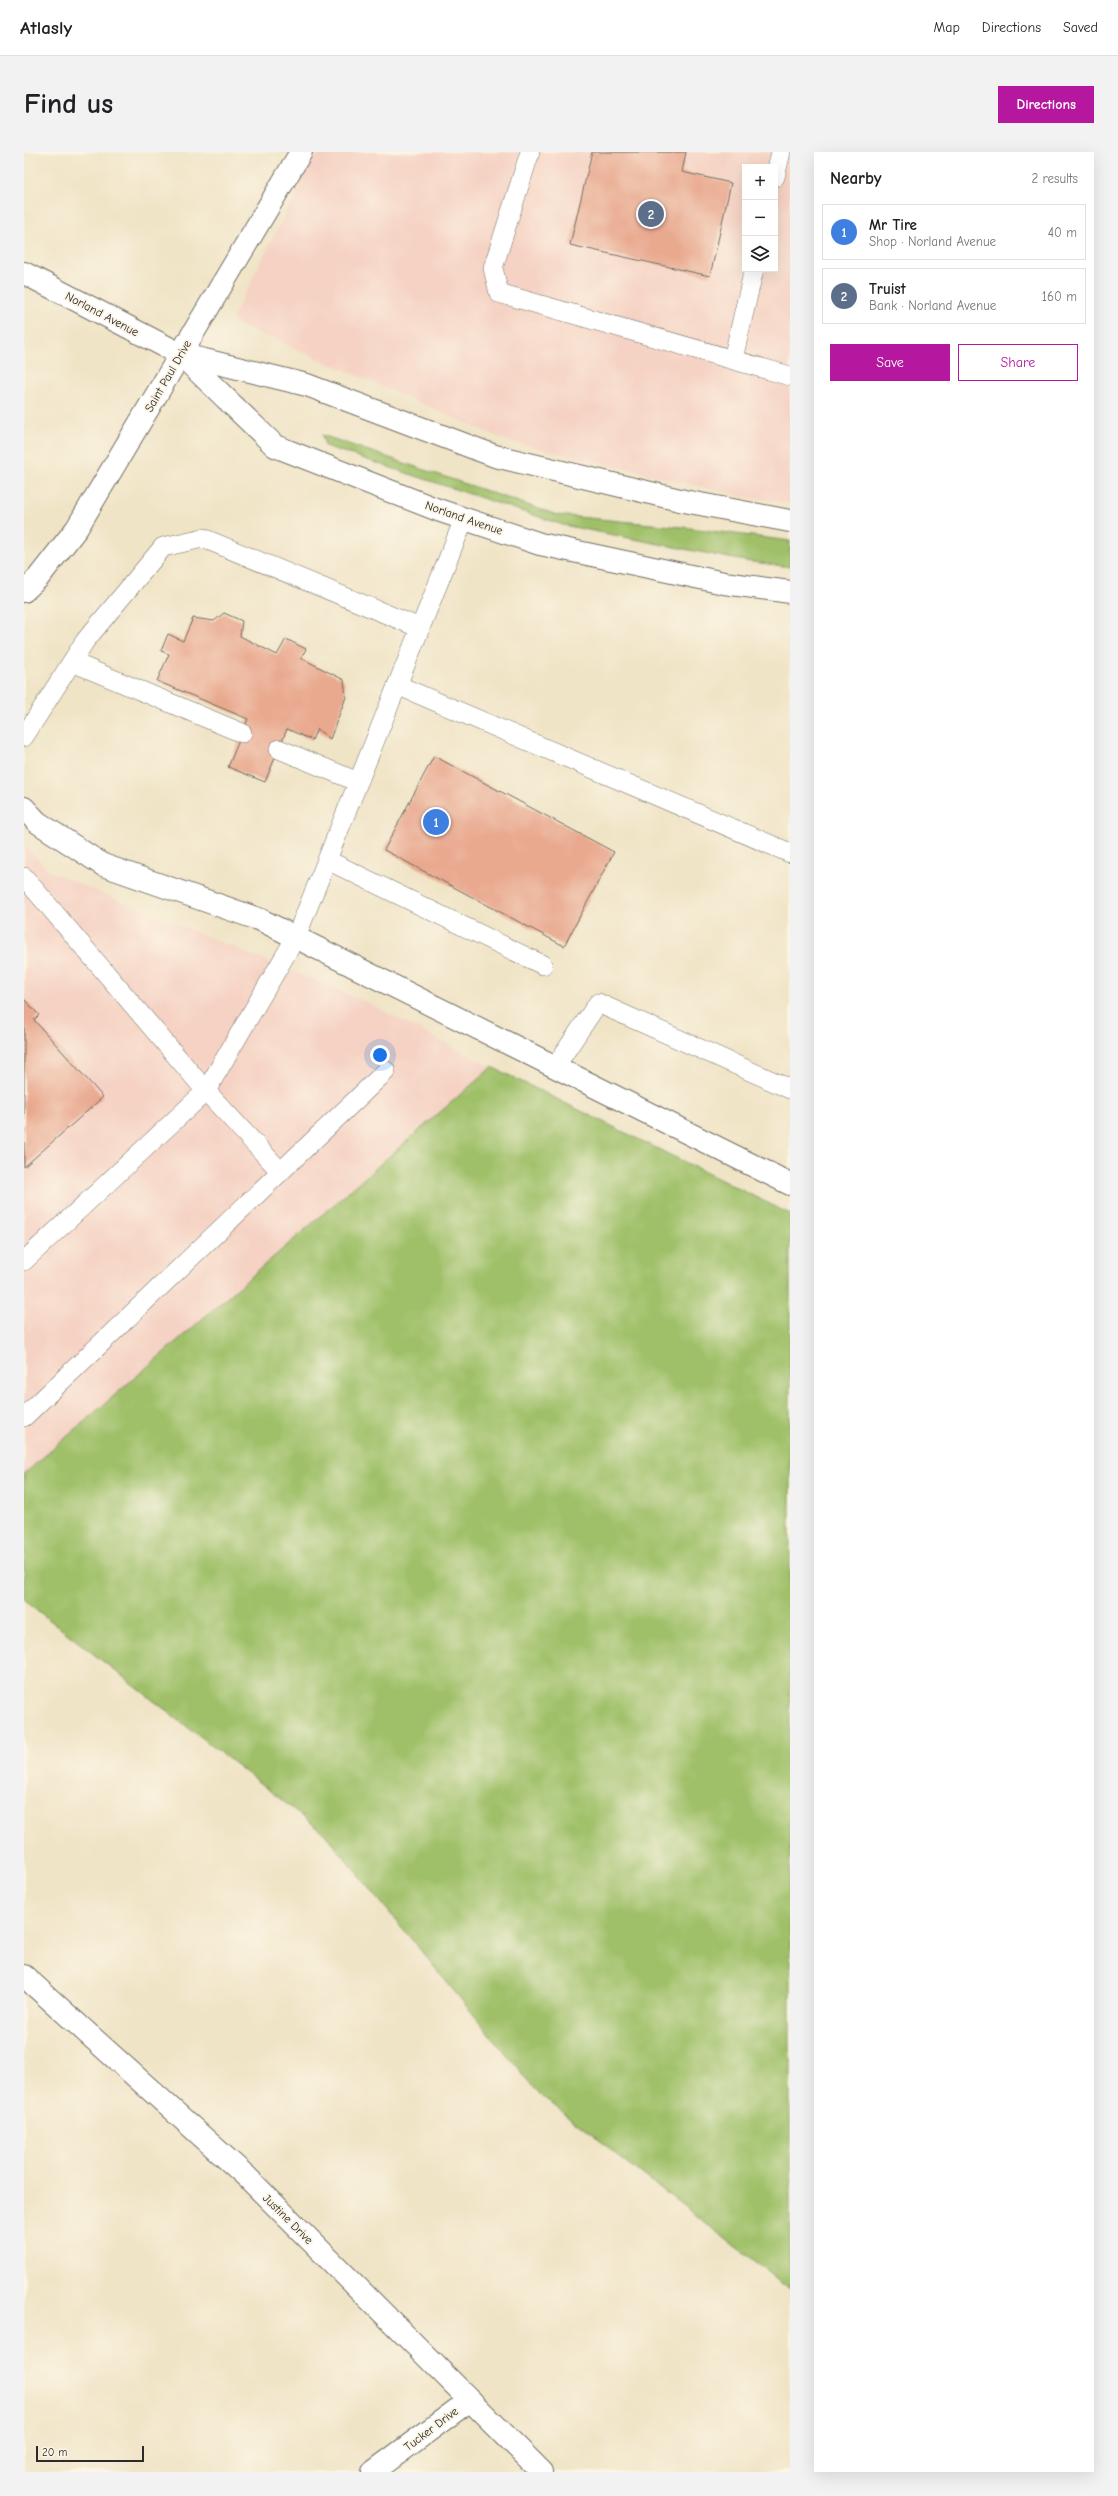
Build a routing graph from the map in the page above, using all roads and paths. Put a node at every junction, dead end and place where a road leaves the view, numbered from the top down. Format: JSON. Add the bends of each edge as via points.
{"nodes":[{"id":1,"x":301,"y":152,"type":"edge"},
{"id":2,"x":530,"y":152,"type":"edge"},
{"id":3,"x":781,"y":152,"type":"edge"},
{"id":4,"x":778,"y":164,"type":"edge"},
{"id":5,"x":753,"y":272,"type":"edge"},
{"id":6,"x":24,"y":273,"type":"edge"},
{"id":7,"x":180,"y":354,"type":"junction"},
{"id":8,"x":733,"y":359,"type":"junction"},
{"id":9,"x":790,"y":376,"type":"edge"},
{"id":10,"x":464,"y":519,"type":"junction"},
{"id":11,"x":790,"y":521,"type":"edge"},
{"id":12,"x":24,"y":591,"type":"edge"},
{"id":13,"x":790,"y":592,"type":"edge"},
{"id":14,"x":420,"y":628,"type":"junction"},
{"id":15,"x":72,"y":662,"type":"junction"},
{"id":16,"x":397,"y":685,"type":"junction"},
{"id":17,"x":242,"y":733,"type":"dead end"},
{"id":18,"x":24,"y":737,"type":"edge"},
{"id":19,"x":279,"y":749,"type":"dead end"},
{"id":20,"x":358,"y":782,"type":"junction"},
{"id":21,"x":24,"y":808,"type":"edge"},
{"id":22,"x":790,"y":853,"type":"edge"},
{"id":23,"x":327,"y":860,"type":"junction"},
{"id":24,"x":24,"y":877,"type":"edge"},
{"id":25,"x":296,"y":937,"type":"junction"},
{"id":26,"x":543,"y":965,"type":"dead end"},
{"id":27,"x":555,"y":1067,"type":"junction"},
{"id":28,"x":386,"y":1071,"type":"dead end"},
{"id":29,"x":790,"y":1089,"type":"edge"},
{"id":30,"x":206,"y":1091,"type":"junction"},
{"id":31,"x":281,"y":1172,"type":"junction"},
{"id":32,"x":790,"y":1184,"type":"edge"},
{"id":33,"x":24,"y":1261,"type":"edge"},
{"id":34,"x":24,"y":1417,"type":"edge"},
{"id":35,"x":24,"y":1976,"type":"edge"},
{"id":36,"x":470,"y":2400,"type":"junction"},
{"id":37,"x":373,"y":2472,"type":"edge"},
{"id":38,"x":542,"y":2472,"type":"edge"}],
"edges":[{"from":1,"to":7,"type":"street","name":"Saint Paul Drive"},
{"from":2,"to":8,"type":"lane","via":[[493,268],[499,292]]},
{"from":3,"to":4,"type":"lane"},
{"from":5,"to":8,"type":"lane"},
{"from":6,"to":7,"type":"street","name":"Norland Avenue"},
{"from":7,"to":10,"type":"street","name":"Norland Avenue","via":[[275,446]]},
{"from":7,"to":11,"type":"street","name":"Norland Avenue","via":[[307,385],[495,456],[684,501]]},
{"from":7,"to":12,"type":"street","name":"Saint Paul Drive","via":[[77,528],[38,578]]},
{"from":8,"to":9,"type":"lane"},
{"from":10,"to":13,"type":"street","name":"Norland Avenue","via":[[540,544],[724,583]]},
{"from":10,"to":14,"type":"lane"},
{"from":14,"to":15,"type":"lane","via":[[203,538],[163,547],[85,641]]},
{"from":14,"to":16,"type":"lane"},
{"from":15,"to":17,"type":"lane"},
{"from":15,"to":18,"type":"lane"},
{"from":16,"to":20,"type":"lane"},
{"from":16,"to":22,"type":"lane"},
{"from":19,"to":20,"type":"lane"},
{"from":20,"to":23,"type":"lane"},
{"from":21,"to":25,"type":"street","via":[[37,822],[103,866],[261,920]]},
{"from":23,"to":25,"type":"lane"},
{"from":23,"to":26,"type":"lane"},
{"from":24,"to":30,"type":"lane"},
{"from":25,"to":27,"type":"street"},
{"from":25,"to":30,"type":"lane"},
{"from":27,"to":29,"type":"lane","via":[[598,1003]]},
{"from":27,"to":32,"type":"street"},
{"from":28,"to":31,"type":"lane"},
{"from":30,"to":31,"type":"lane"},
{"from":30,"to":33,"type":"lane"},
{"from":31,"to":34,"type":"lane"},
{"from":35,"to":36,"type":"street","name":"Justine Drive","via":[[247,2178]]},
{"from":36,"to":37,"type":"street","name":"Tucker Drive"},
{"from":36,"to":38,"type":"street","name":"Justine Drive"}]}
